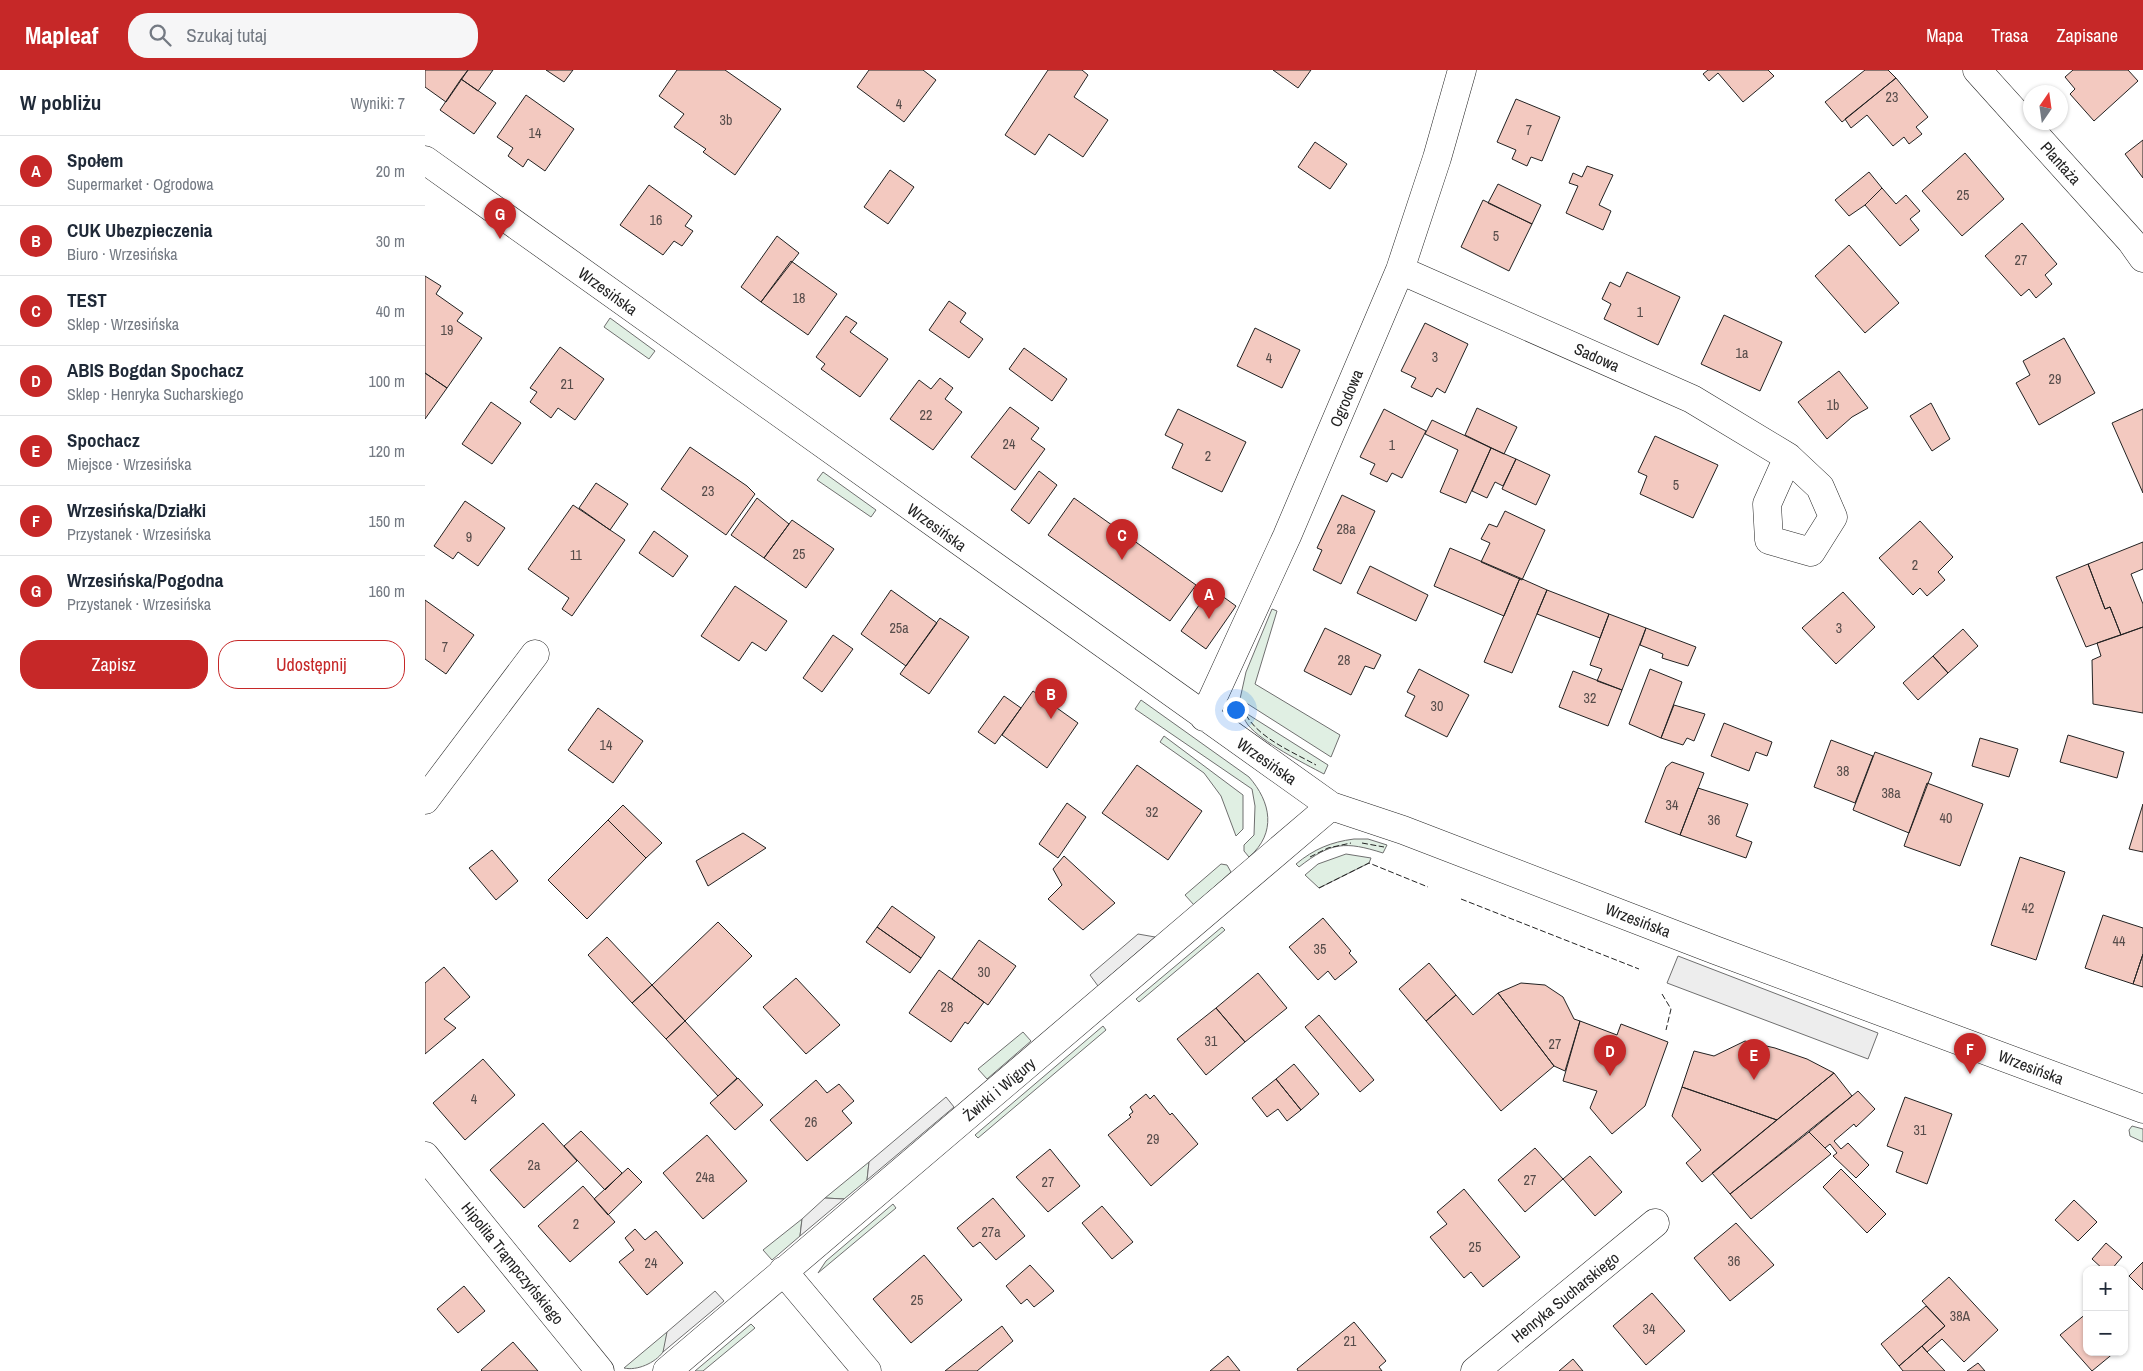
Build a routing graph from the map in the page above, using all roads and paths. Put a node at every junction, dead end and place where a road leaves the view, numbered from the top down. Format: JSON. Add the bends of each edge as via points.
{"nodes":[{"id":1,"x":1462,"y":70,"type":"edge"},
{"id":2,"x":1977,"y":70,"type":"edge"},
{"id":3,"x":425,"y":160,"type":"edge"},
{"id":4,"x":2143,"y":258,"type":"edge"},
{"id":5,"x":1400,"y":270,"type":"junction"},
{"id":6,"x":1788,"y":457,"type":"dead end"},
{"id":7,"x":535,"y":654,"type":"dead end"},
{"id":8,"x":1204,"y":717,"type":"junction"},
{"id":9,"x":425,"y":800,"type":"edge"},
{"id":10,"x":1331,"y":806,"type":"junction"},
{"id":11,"x":2143,"y":1109,"type":"edge"},
{"id":12,"x":425,"y":1156,"type":"edge"},
{"id":13,"x":1655,"y":1223,"type":"dead end"},
{"id":14,"x":783,"y":1271,"type":"junction"},
{"id":15,"x":600,"y":1371,"type":"edge"},
{"id":16,"x":667,"y":1371,"type":"edge"},
{"id":17,"x":867,"y":1371,"type":"edge"},
{"id":18,"x":1475,"y":1371,"type":"edge"}],
"edges":[{"from":1,"to":5,"type":"street","name":"Ogrodowa"},
{"from":2,"to":4,"type":"street","name":"Plantaża"},
{"from":3,"to":8,"type":"street","name":"Wrzesińska"},
{"from":5,"to":6,"type":"street","name":"Sadowa","via":[[1692,399]]},
{"from":5,"to":8,"type":"street","name":"Ogrodowa","via":[[1287,536]]},
{"from":7,"to":9,"type":"street"},
{"from":8,"to":10,"type":"street","name":"Wrzesińska"},
{"from":10,"to":11,"type":"street","name":"Wrzesińska","via":[[1403,830]]},
{"from":10,"to":14,"type":"street","name":"Żwirki i Wigury"},
{"from":12,"to":15,"type":"street","name":"Hipolita Trąmpczyńskiego"},
{"from":13,"to":18,"type":"street","name":"Henryka Sucharskiego"},
{"from":14,"to":16,"type":"street","name":"Żwirki i Wigury"},
{"from":14,"to":17,"type":"street"}]}
